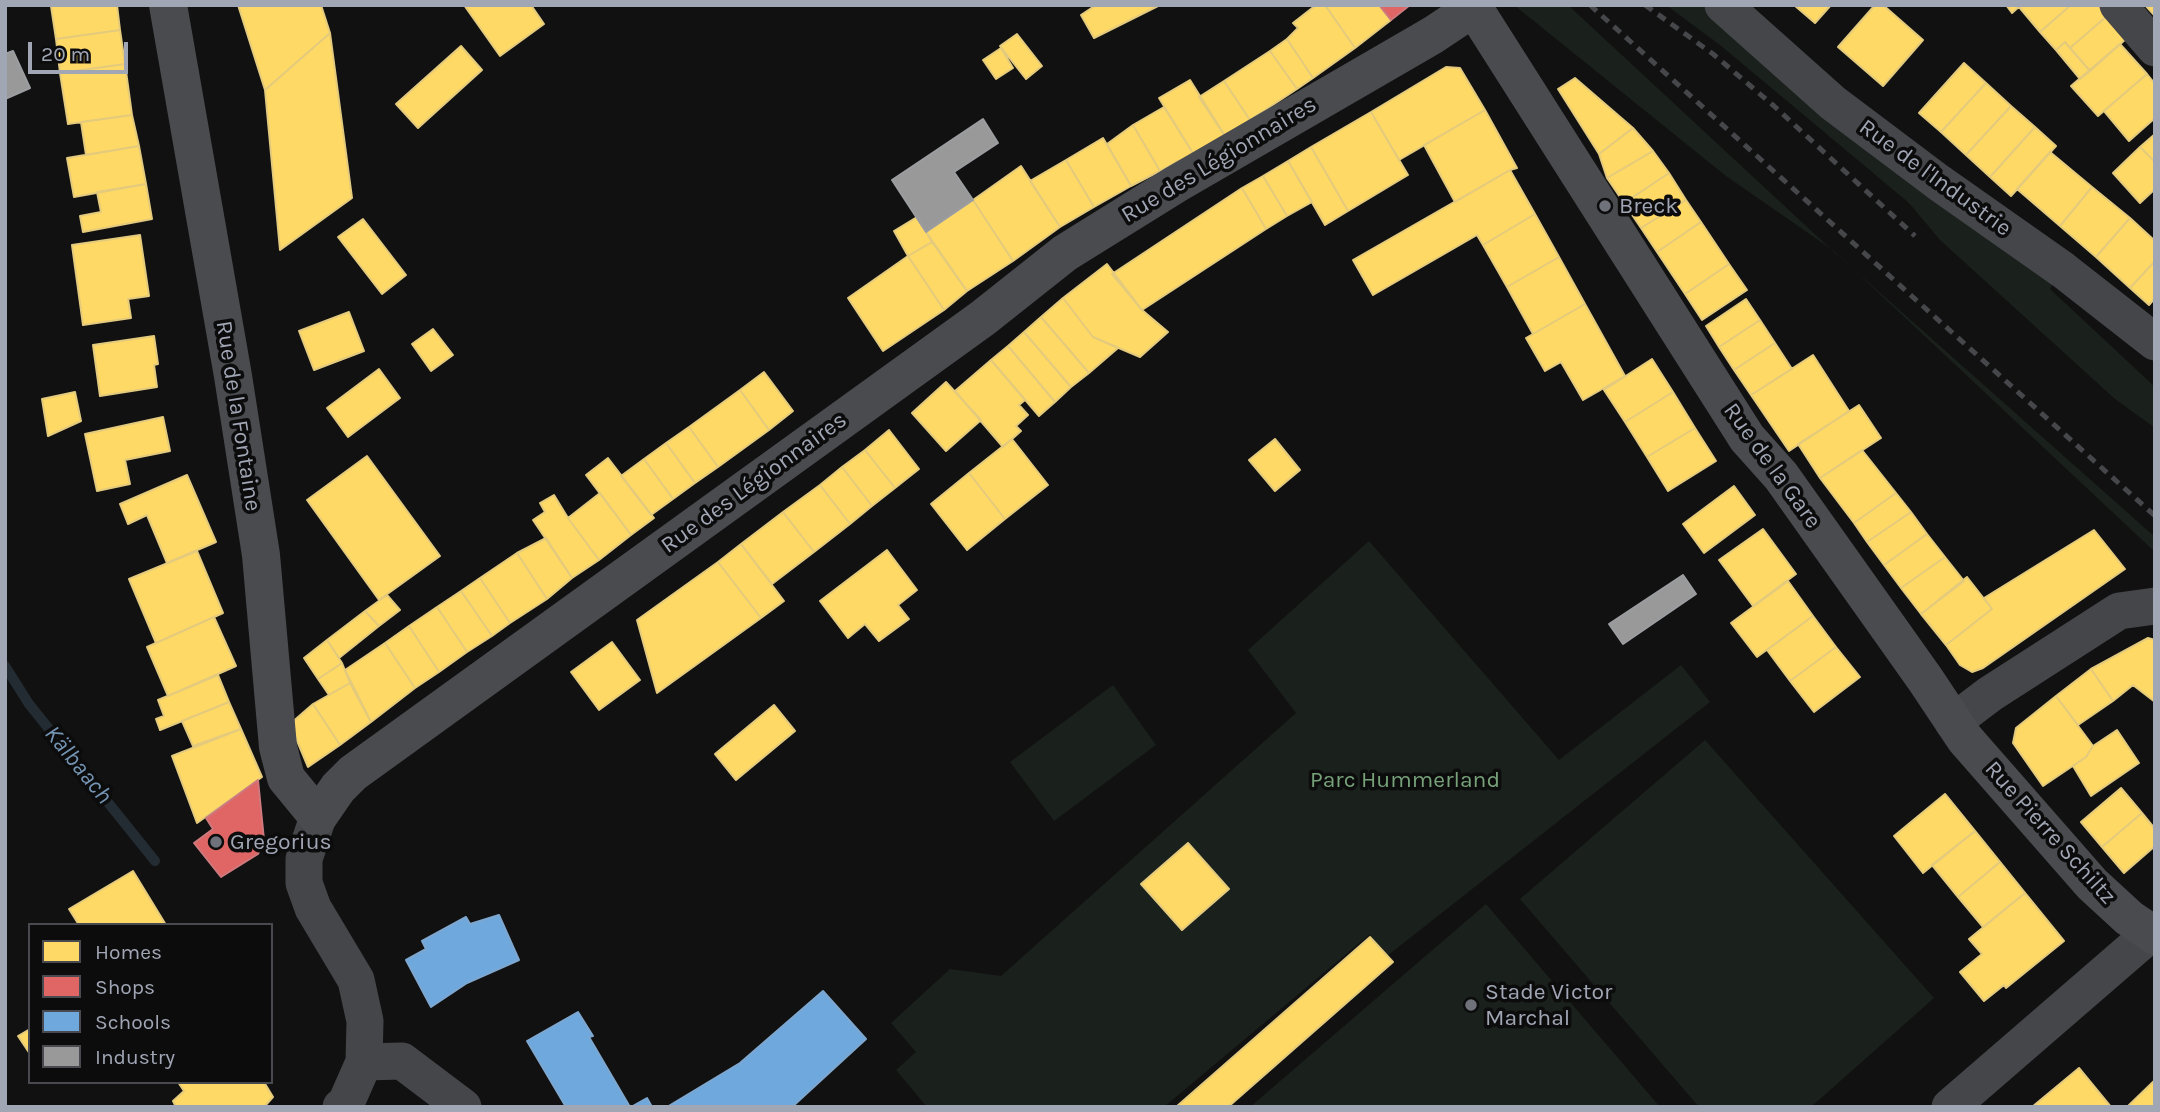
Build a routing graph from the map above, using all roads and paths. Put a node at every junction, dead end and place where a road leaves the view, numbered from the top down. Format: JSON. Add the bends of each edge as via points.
{"nodes":[{"id":1,"x":168,"y":5,"type":"edge"},
{"id":2,"x":1723,"y":5,"type":"edge"},
{"id":3,"x":2118,"y":5,"type":"edge"},
{"id":4,"x":1472,"y":6,"type":"edge"},
{"id":5,"x":2155,"y":48,"type":"edge"},
{"id":6,"x":2153,"y":337,"type":"edge"},
{"id":7,"x":2155,"y":606,"type":"edge"},
{"id":8,"x":1953,"y":722,"type":"junction"},
{"id":9,"x":318,"y":817,"type":"junction"},
{"id":10,"x":2153,"y":935,"type":"edge"},
{"id":11,"x":364,"y":1062,"type":"junction"},
{"id":12,"x":341,"y":1107,"type":"edge"},
{"id":13,"x":463,"y":1107,"type":"edge"},
{"id":14,"x":1950,"y":1107,"type":"edge"}],
"edges":[{"from":1,"to":9,"type":"street","name":"Rue de la Fontaine","via":[[261,555],[278,747],[286,778]]},
{"from":2,"to":6,"type":"street","name":"Rue de l'Industrie","via":[[1844,111]]},
{"from":3,"to":5,"type":"street"},
{"from":4,"to":8,"type":"street","name":"Rue de la Gare","via":[[1747,438],[1781,476]]},
{"from":4,"to":9,"type":"street","name":"Rue des Légionnaires","via":[[1433,35],[1065,253],[983,318],[353,773]]},
{"from":7,"to":8,"type":"street","via":[[2119,611]]},
{"from":8,"to":10,"type":"street","name":"Rue Pierre Schiltz","via":[[2092,884]]},
{"from":9,"to":11,"type":"street","name":"Rue des Légionnaires","via":[[304,859],[304,883],[313,908],[356,980],[365,1021]]},
{"from":10,"to":14,"type":"street"},
{"from":11,"to":12,"type":"street","name":"Rue des Légionnaires"},
{"from":11,"to":13,"type":"street","via":[[402,1061]]}]}
